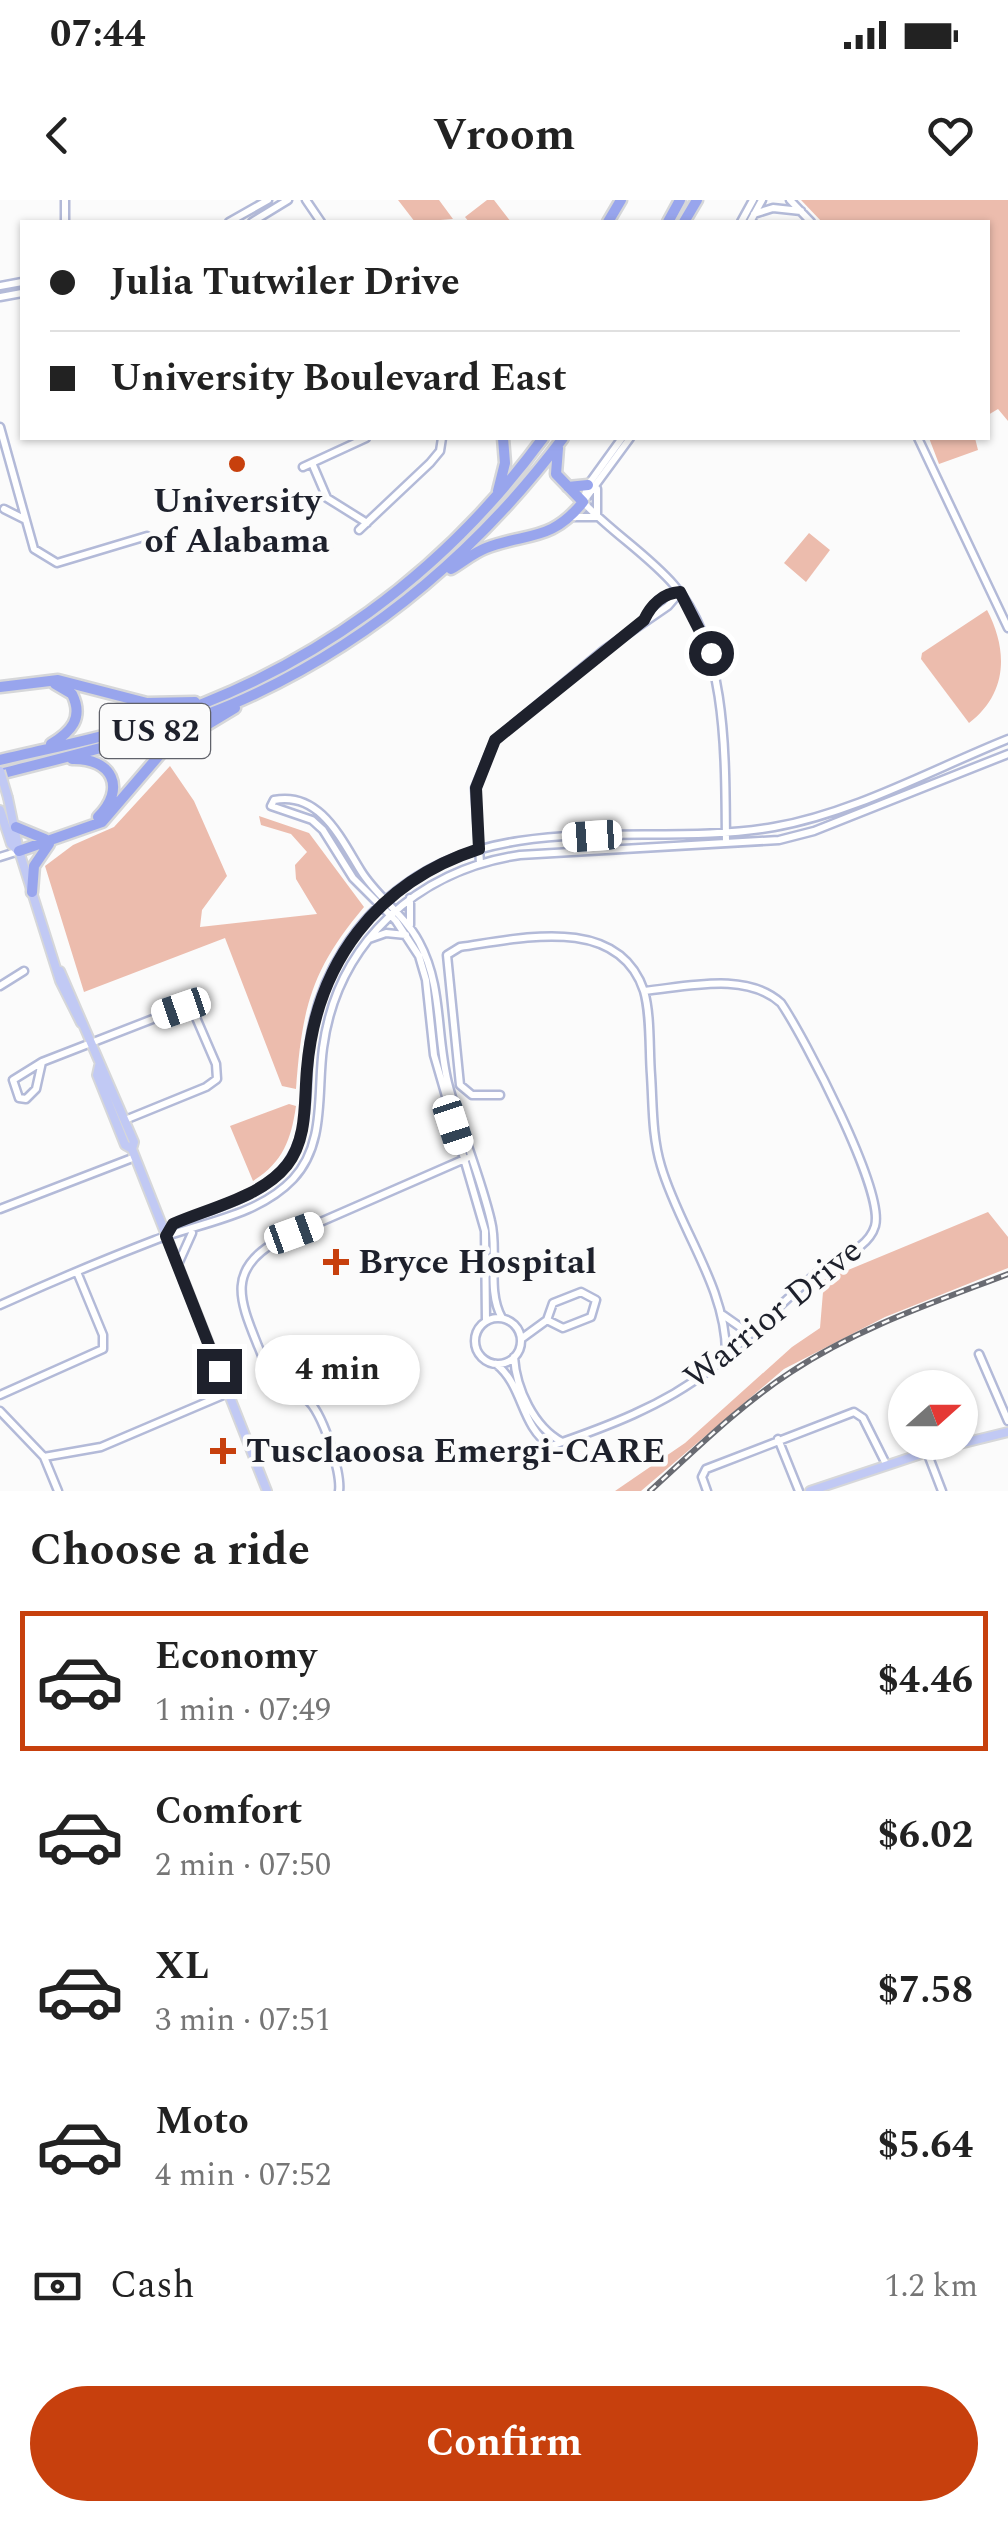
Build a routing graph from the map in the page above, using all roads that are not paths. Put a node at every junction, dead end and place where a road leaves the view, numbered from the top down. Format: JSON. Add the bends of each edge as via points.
{"nodes":[{"id":1,"x":268,"y":200,"type":"edge"},
{"id":2,"x":288,"y":200,"type":"edge"},
{"id":3,"x":762,"y":200,"type":"edge"},
{"id":4,"x":790,"y":200,"type":"edge"},
{"id":5,"x":800,"y":211,"type":"junction"},
{"id":6,"x":754,"y":214,"type":"junction"},
{"id":7,"x":232,"y":220,"type":"edge"},
{"id":8,"x":255,"y":220,"type":"edge"},
{"id":9,"x":751,"y":220,"type":"edge"},
{"id":10,"x":809,"y":220,"type":"edge"},
{"id":11,"x":0,"y":427,"type":"edge"},
{"id":12,"x":362,"y":440,"type":"edge"},
{"id":13,"x":442,"y":440,"type":"edge"},
{"id":14,"x":504,"y":440,"type":"edge"},
{"id":15,"x":541,"y":440,"type":"edge"},
{"id":16,"x":561,"y":440,"type":"edge"},
{"id":17,"x":562,"y":440,"type":"edge"},
{"id":18,"x":621,"y":440,"type":"edge"},
{"id":19,"x":629,"y":440,"type":"edge"},
{"id":20,"x":919,"y":440,"type":"edge"},
{"id":21,"x":312,"y":463,"type":"junction"},
{"id":22,"x":303,"y":467,"type":"dead end"},
{"id":23,"x":600,"y":481,"type":"junction"},
{"id":24,"x":588,"y":485,"type":"junction"},
{"id":25,"x":568,"y":487,"type":"junction"},
{"id":26,"x":496,"y":498,"type":"junction"},
{"id":27,"x":583,"y":502,"type":"junction"},
{"id":28,"x":20,"y":506,"type":"junction"},
{"id":29,"x":2,"y":510,"type":"edge"},
{"id":30,"x":571,"y":517,"type":"junction"},
{"id":31,"x":598,"y":517,"type":"junction"},
{"id":32,"x":24,"y":519,"type":"junction"},
{"id":33,"x":367,"y":524,"type":"junction"},
{"id":34,"x":359,"y":530,"type":"dead end"},
{"id":35,"x":147,"y":536,"type":"dead end"},
{"id":36,"x":433,"y":579,"type":"junction"},
{"id":37,"x":680,"y":592,"type":"junction"},
{"id":38,"x":1008,"y":628,"type":"edge"},
{"id":39,"x":0,"y":688,"type":"edge"},
{"id":40,"x":252,"y":696,"type":"junction"},
{"id":41,"x":217,"y":698,"type":"junction"},
{"id":42,"x":1008,"y":740,"type":"edge"},
{"id":43,"x":42,"y":750,"type":"junction"},
{"id":44,"x":1008,"y":754,"type":"edge"},
{"id":45,"x":0,"y":760,"type":"edge"},
{"id":46,"x":56,"y":760,"type":"junction"},
{"id":47,"x":0,"y":773,"type":"edge"},
{"id":48,"x":0,"y":810,"type":"edge"},
{"id":49,"x":16,"y":827,"type":"junction"},
{"id":50,"x":334,"y":828,"type":"junction"},
{"id":51,"x":726,"y":830,"type":"junction"},
{"id":52,"x":326,"y":834,"type":"junction"},
{"id":53,"x":48,"y":841,"type":"junction"},
{"id":54,"x":726,"y":843,"type":"junction"},
{"id":55,"x":479,"y":849,"type":"junction"},
{"id":56,"x":9,"y":854,"type":"edge"},
{"id":57,"x":480,"y":863,"type":"junction"},
{"id":58,"x":361,"y":871,"type":"junction"},
{"id":59,"x":353,"y":878,"type":"junction"},
{"id":60,"x":32,"y":892,"type":"junction"},
{"id":61,"x":410,"y":897,"type":"junction"},
{"id":62,"x":388,"y":899,"type":"junction"},
{"id":63,"x":379,"y":906,"type":"junction"},
{"id":64,"x":392,"y":911,"type":"junction"},
{"id":65,"x":409,"y":932,"type":"junction"},
{"id":66,"x":367,"y":940,"type":"junction"},
{"id":67,"x":24,"y":972,"type":"dead end"},
{"id":68,"x":0,"y":986,"type":"edge"},
{"id":69,"x":644,"y":992,"type":"junction"},
{"id":70,"x":89,"y":1044,"type":"junction"},
{"id":71,"x":42,"y":1062,"type":"junction"},
{"id":72,"x":99,"y":1066,"type":"junction"},
{"id":73,"x":500,"y":1095,"type":"dead end"},
{"id":74,"x":125,"y":1120,"type":"junction"},
{"id":75,"x":133,"y":1153,"type":"junction"},
{"id":76,"x":468,"y":1157,"type":"junction"},
{"id":77,"x":0,"y":1210,"type":"edge"},
{"id":78,"x":194,"y":1230,"type":"junction"},
{"id":79,"x":166,"y":1236,"type":"junction"},
{"id":80,"x":179,"y":1268,"type":"junction"},
{"id":81,"x":77,"y":1272,"type":"junction"},
{"id":82,"x":0,"y":1305,"type":"edge"},
{"id":83,"x":722,"y":1314,"type":"junction"},
{"id":84,"x":502,"y":1318,"type":"junction"},
{"id":85,"x":547,"y":1320,"type":"junction"},
{"id":86,"x":486,"y":1321,"type":"junction"},
{"id":87,"x":516,"y":1326,"type":"junction"},
{"id":88,"x":534,"y":1326,"type":"junction"},
{"id":89,"x":750,"y":1334,"type":"junction"},
{"id":90,"x":521,"y":1339,"type":"junction"},
{"id":91,"x":979,"y":1354,"type":"dead end"},
{"id":92,"x":726,"y":1355,"type":"junction"},
{"id":93,"x":514,"y":1357,"type":"junction"},
{"id":94,"x":496,"y":1364,"type":"junction"},
{"id":95,"x":228,"y":1393,"type":"junction"},
{"id":96,"x":0,"y":1395,"type":"edge"},
{"id":97,"x":0,"y":1411,"type":"edge"},
{"id":98,"x":1008,"y":1421,"type":"edge"},
{"id":99,"x":1008,"y":1432,"type":"edge"},
{"id":100,"x":978,"y":1439,"type":"edge"},
{"id":101,"x":778,"y":1440,"type":"junction"},
{"id":102,"x":563,"y":1442,"type":"junction"},
{"id":103,"x":44,"y":1457,"type":"junction"},
{"id":104,"x":900,"y":1460,"type":"edge"},
{"id":105,"x":930,"y":1460,"type":"edge"},
{"id":106,"x":886,"y":1464,"type":"junction"},
{"id":107,"x":941,"y":1489,"type":"edge"},
{"id":108,"x":929,"y":1490,"type":"edge"},
{"id":109,"x":58,"y":1491,"type":"edge"},
{"id":110,"x":267,"y":1491,"type":"edge"},
{"id":111,"x":340,"y":1491,"type":"edge"},
{"id":112,"x":707,"y":1491,"type":"edge"},
{"id":113,"x":799,"y":1491,"type":"edge"},
{"id":114,"x":810,"y":1491,"type":"edge"}],
"edges":[{"from":1,"to":7,"type":"street"},
{"from":2,"to":8,"type":"street"},
{"from":3,"to":6,"type":"street"},
{"from":4,"to":5,"type":"street"},
{"from":5,"to":6,"type":"street"},
{"from":5,"to":10,"type":"street"},
{"from":6,"to":9,"type":"street"},
{"from":11,"to":28,"type":"street"},
{"from":12,"to":21,"type":"street"},
{"from":13,"to":33,"type":"street","via":[[440,452]]},
{"from":14,"to":26,"type":"highway"},
{"from":15,"to":26,"type":"highway","number":"US 82"},
{"from":16,"to":36,"type":"highway","number":"US 82","via":[[505,509]]},
{"from":17,"to":25,"type":"highway","via":[[554,466]]},
{"from":18,"to":24,"type":"street"},
{"from":19,"to":23,"type":"street"},
{"from":20,"to":38,"type":"street"},
{"from":21,"to":22,"type":"street"},
{"from":21,"to":33,"type":"street","via":[[326,498]]},
{"from":23,"to":27,"type":"street"},
{"from":23,"to":31,"type":"street"},
{"from":24,"to":25,"type":"highway"},
{"from":24,"to":27,"type":"street"},
{"from":25,"to":27,"type":"highway"},
{"from":26,"to":41,"type":"highway","number":"US 82","via":[[370,614],[310,653]]},
{"from":27,"to":30,"type":"highway"},
{"from":27,"to":31,"type":"street"},
{"from":28,"to":29,"type":"street"},
{"from":28,"to":32,"type":"street"},
{"from":29,"to":32,"type":"street"},
{"from":30,"to":31,"type":"street"},
{"from":30,"to":36,"type":"highway","via":[[548,533],[486,548]]},
{"from":31,"to":37,"type":"street"},
{"from":32,"to":35,"type":"street","via":[[34,549],[57,563]]},
{"from":33,"to":34,"type":"street"},
{"from":36,"to":40,"type":"highway","number":"US 82","via":[[322,658]]},
{"from":37,"to":51,"type":"street","via":[[716,670]]},
{"from":37,"to":55,"type":"street","via":[[495,740],[476,788]]},
{"from":39,"to":41,"type":"highway","via":[[58,680],[146,704]]},
{"from":39,"to":43,"type":"highway","via":[[51,684],[72,694],[74,726]]},
{"from":40,"to":46,"type":"highway","number":"US 82"},
{"from":40,"to":53,"type":"highway","via":[[162,752],[102,822]]},
{"from":41,"to":43,"type":"highway","number":"US 82"},
{"from":42,"to":51,"type":"street","via":[[809,818]]},
{"from":43,"to":45,"type":"highway","number":"US 82"},
{"from":44,"to":54,"type":"street","via":[[814,831]]},
{"from":46,"to":47,"type":"highway","number":"US 82"},
{"from":46,"to":53,"type":"highway","via":[[102,764],[114,778],[114,794],[91,822]]},
{"from":47,"to":49,"type":"main road","bridge":true},
{"from":48,"to":56,"type":"main road"},
{"from":49,"to":53,"type":"highway"},
{"from":49,"to":56,"type":"main road"},
{"from":50,"to":52,"type":"street"},
{"from":50,"to":52,"type":"street","via":[[309,805],[274,800],[277,811],[312,820]]},
{"from":50,"to":58,"type":"street"},
{"from":51,"to":54,"type":"street"},
{"from":51,"to":55,"type":"street"},
{"from":52,"to":59,"type":"street"},
{"from":53,"to":56,"type":"highway"},
{"from":53,"to":60,"type":"highway","via":[[34,866]]},
{"from":54,"to":57,"type":"street"},
{"from":55,"to":57,"type":"street"},
{"from":55,"to":62,"type":"street","via":[[420,874]]},
{"from":56,"to":60,"type":"main road"},
{"from":57,"to":61,"type":"street"},
{"from":58,"to":59,"type":"street"},
{"from":58,"to":62,"type":"street"},
{"from":59,"to":63,"type":"street"},
{"from":60,"to":70,"type":"main road"},
{"from":61,"to":64,"type":"street"},
{"from":61,"to":65,"type":"street"},
{"from":62,"to":63,"type":"street"},
{"from":62,"to":64,"type":"street"},
{"from":63,"to":64,"type":"street"},
{"from":63,"to":79,"type":"street","via":[[334,966],[320,999],[302,1132],[289,1162],[270,1182],[173,1224]]},
{"from":64,"to":65,"type":"street"},
{"from":64,"to":66,"type":"street"},
{"from":65,"to":66,"type":"street"},
{"from":65,"to":76,"type":"street","via":[[426,980],[434,1055]]},
{"from":66,"to":78,"type":"street","via":[[330,1013],[316,1133],[306,1162],[271,1198]]},
{"from":67,"to":68,"type":"street"},
{"from":69,"to":73,"type":"street","via":[[617,956],[586,939],[550,935],[453,950],[446,969],[460,1085],[472,1094]]},
{"from":69,"to":83,"type":"street","via":[[656,1146]]},
{"from":69,"to":89,"type":"street","name":"Warrior Drive","via":[[744,986],[776,998],[874,1196],[876,1224],[865,1242],[818,1273]]},
{"from":70,"to":71,"type":"street"},
{"from":70,"to":72,"type":"main road"},
{"from":70,"to":74,"type":"street","via":[[186,1008],[194,1012],[216,1064],[215,1082]]},
{"from":71,"to":71,"type":"street","via":[[13,1080],[19,1098],[36,1089]]},
{"from":72,"to":74,"type":"main road"},
{"from":72,"to":75,"type":"main road","via":[[97,1075]]},
{"from":74,"to":75,"type":"main road"},
{"from":75,"to":77,"type":"street"},
{"from":75,"to":79,"type":"main road"},
{"from":76,"to":84,"type":"street","via":[[492,1223],[494,1302]]},
{"from":76,"to":86,"type":"street","via":[[487,1246]]},
{"from":76,"to":111,"type":"street","via":[[277,1241],[245,1270],[242,1306],[272,1380],[316,1411]]},
{"from":78,"to":79,"type":"street"},
{"from":78,"to":80,"type":"street"},
{"from":79,"to":80,"type":"main road"},
{"from":79,"to":81,"type":"street"},
{"from":80,"to":95,"type":"main road"},
{"from":81,"to":82,"type":"street"},
{"from":81,"to":96,"type":"street","via":[[104,1345]]},
{"from":83,"to":89,"type":"street"},
{"from":83,"to":92,"type":"street"},
{"from":84,"to":86,"type":"street"},
{"from":84,"to":87,"type":"street"},
{"from":85,"to":85,"type":"street","via":[[563,1328],[586,1320],[596,1300],[581,1292],[558,1300]]},
{"from":85,"to":88,"type":"street"},
{"from":86,"to":94,"type":"street","via":[[474,1343],[480,1356]]},
{"from":87,"to":88,"type":"street"},
{"from":87,"to":90,"type":"street"},
{"from":88,"to":90,"type":"street"},
{"from":89,"to":92,"type":"street","name":"Warrior Drive"},
{"from":90,"to":93,"type":"street"},
{"from":91,"to":98,"type":"street"},
{"from":92,"to":102,"type":"street","name":"Warrior Drive","via":[[668,1398]]},
{"from":93,"to":94,"type":"street"},
{"from":93,"to":102,"type":"street","via":[[536,1420]]},
{"from":94,"to":102,"type":"street","name":"Warrior Drive","via":[[534,1434],[551,1446]]},
{"from":95,"to":103,"type":"street","via":[[101,1447]]},
{"from":95,"to":110,"type":"main road"},
{"from":97,"to":103,"type":"street"},
{"from":99,"to":100,"type":"main road"},
{"from":101,"to":106,"type":"street","via":[[854,1412]]},
{"from":101,"to":112,"type":"street","via":[[706,1470]]},
{"from":101,"to":113,"type":"street"},
{"from":103,"to":109,"type":"street"},
{"from":104,"to":106,"type":"main road"},
{"from":105,"to":107,"type":"street"},
{"from":106,"to":114,"type":"main road"},
{"from":107,"to":108,"type":"street"}]}
